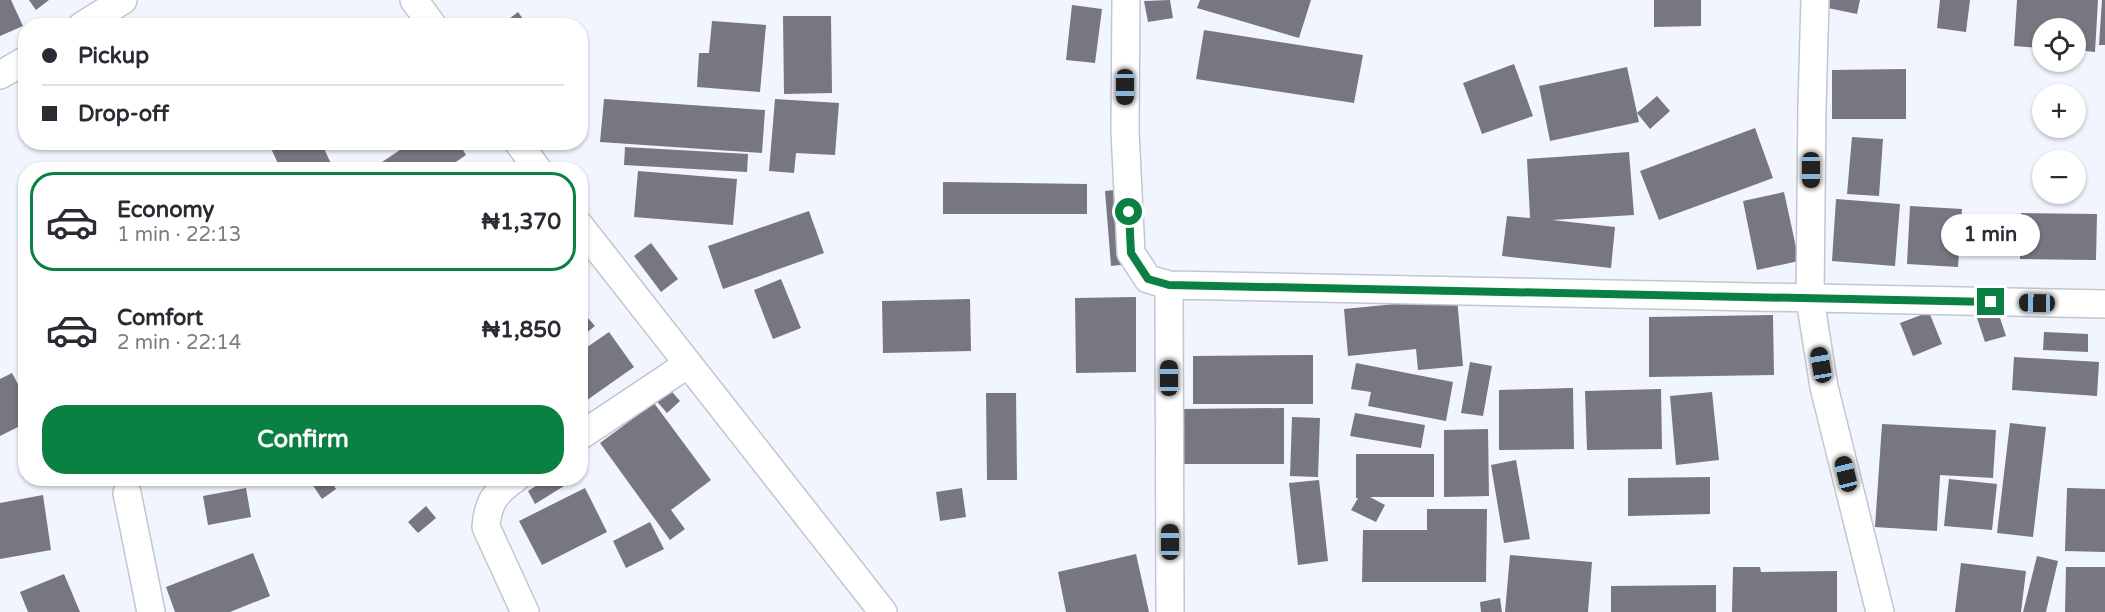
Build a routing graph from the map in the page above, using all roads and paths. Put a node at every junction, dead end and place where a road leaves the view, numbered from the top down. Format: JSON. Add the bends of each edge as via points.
{"nodes":[{"id":1,"x":123,"y":0,"type":"edge"},
{"id":2,"x":414,"y":0,"type":"edge"},
{"id":3,"x":1126,"y":0,"type":"edge"},
{"id":4,"x":1815,"y":0,"type":"edge"},
{"id":5,"x":95,"y":18,"type":"edge"},
{"id":6,"x":427,"y":18,"type":"edge"},
{"id":7,"x":18,"y":65,"type":"edge"},
{"id":8,"x":0,"y":75,"type":"edge"},
{"id":9,"x":588,"y":236,"type":"edge"},
{"id":10,"x":1169,"y":285,"type":"junction"},
{"id":11,"x":1810,"y":299,"type":"junction"},
{"id":12,"x":2105,"y":304,"type":"edge"},
{"id":13,"x":688,"y":364,"type":"junction"},
{"id":14,"x":588,"y":431,"type":"edge"},
{"id":15,"x":505,"y":486,"type":"edge"},
{"id":16,"x":127,"y":493,"type":"dead end"},
{"id":17,"x":152,"y":612,"type":"edge"},
{"id":18,"x":525,"y":612,"type":"edge"},
{"id":19,"x":883,"y":612,"type":"edge"},
{"id":20,"x":1170,"y":612,"type":"edge"},
{"id":21,"x":1880,"y":612,"type":"edge"}],
"edges":[{"from":1,"to":5,"type":"street"},
{"from":2,"to":6,"type":"street"},
{"from":3,"to":10,"type":"street","via":[[1125,131],[1131,253],[1148,279]]},
{"from":4,"to":11,"type":"street"},
{"from":7,"to":8,"type":"street"},
{"from":9,"to":13,"type":"street"},
{"from":10,"to":11,"type":"street"},
{"from":10,"to":20,"type":"street"},
{"from":11,"to":12,"type":"street"},
{"from":11,"to":21,"type":"street","via":[[1824,387]]},
{"from":13,"to":14,"type":"street"},
{"from":13,"to":19,"type":"street"},
{"from":15,"to":18,"type":"street","via":[[487,512],[486,527]]},
{"from":16,"to":17,"type":"street"}]}
